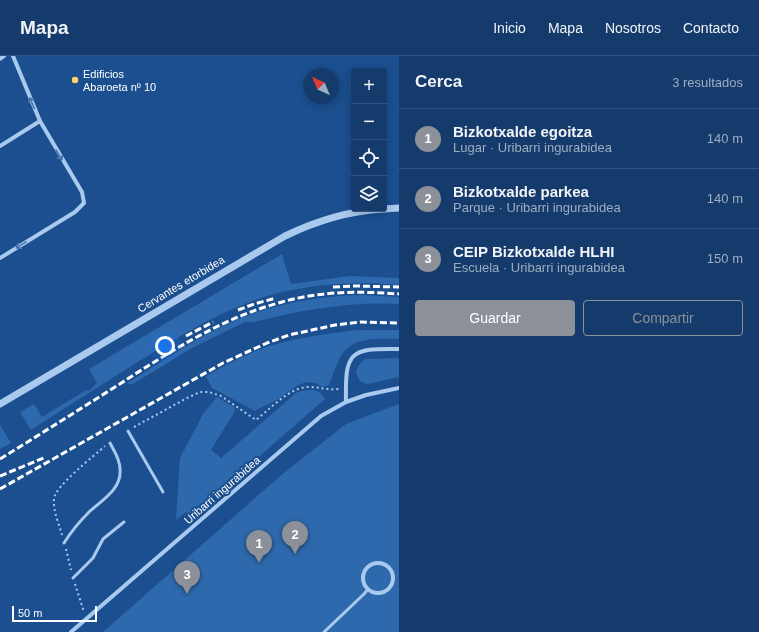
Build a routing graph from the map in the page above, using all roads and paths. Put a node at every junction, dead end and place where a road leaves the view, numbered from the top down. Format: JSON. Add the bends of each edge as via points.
{"nodes":[{"id":1,"x":4,"y":56,"type":"edge"},
{"id":2,"x":13,"y":56,"type":"edge"},
{"id":3,"x":0,"y":59,"type":"edge"},
{"id":4,"x":40,"y":121,"type":"junction"},
{"id":5,"x":0,"y":146,"type":"edge"},
{"id":6,"x":399,"y":208,"type":"edge"},
{"id":7,"x":387,"y":209,"type":"edge"},
{"id":8,"x":356,"y":212,"type":"edge"},
{"id":9,"x":0,"y":258,"type":"edge"},
{"id":10,"x":399,"y":348,"type":"edge"},
{"id":11,"x":399,"y":388,"type":"edge"},
{"id":12,"x":346,"y":389,"type":"junction"},
{"id":13,"x":346,"y":402,"type":"junction"},
{"id":14,"x":0,"y":404,"type":"edge"},
{"id":15,"x":128,"y":431,"type":"joint"},
{"id":16,"x":110,"y":443,"type":"joint"},
{"id":17,"x":162,"y":492,"type":"dead end"},
{"id":18,"x":124,"y":522,"type":"dead end"},
{"id":19,"x":64,"y":543,"type":"junction"},
{"id":20,"x":73,"y":578,"type":"junction"},
{"id":21,"x":399,"y":583,"type":"edge"},
{"id":22,"x":393,"y":584,"type":"junction"},
{"id":23,"x":368,"y":589,"type":"junction"},
{"id":24,"x":86,"y":619,"type":"junction"},
{"id":25,"x":72,"y":632,"type":"edge"},
{"id":26,"x":324,"y":632,"type":"edge"}],
"edges":[{"from":1,"to":3,"type":"street"},
{"from":4,"to":2,"type":"street","one_way":true},
{"from":4,"to":5,"type":"street"},
{"from":4,"to":9,"type":"street","one_way":true,"via":[[82,192],[84,203],[75,212]]},
{"from":6,"to":7,"type":"street","name":"Cervantes etorbidea"},
{"from":8,"to":14,"type":"street","name":"Cervantes etorbidea","via":[[322,220],[284,236]]},
{"from":10,"to":12,"type":"street","via":[[367,350],[355,354],[347,368]]},
{"from":11,"to":13,"type":"street","name":"Uribarri ingurabidea"},
{"from":12,"to":13,"type":"street"},
{"from":12,"to":15,"type":"path","via":[[300,388],[292,391],[256,420],[221,396],[200,392]]},
{"from":13,"to":24,"type":"street","name":"Uribarri ingurabidea","via":[[309,426]]},
{"from":15,"to":17,"type":"lane"},
{"from":16,"to":19,"type":"lane","via":[[118,458],[118,483],[110,494],[89,512]]},
{"from":16,"to":19,"type":"path","via":[[57,490],[54,497],[55,509]]},
{"from":18,"to":20,"type":"lane","via":[[103,539],[93,558]]},
{"from":19,"to":20,"type":"path"},
{"from":20,"to":24,"type":"path"},
{"from":21,"to":22,"type":"street"},
{"from":22,"to":23,"type":"street","via":[[388,590],[380,593]]},
{"from":22,"to":23,"type":"street","via":[[391,569],[377,562],[368,566],[363,575]]},
{"from":23,"to":26,"type":"lane"},
{"from":24,"to":25,"type":"street","name":"Uribarri ingurabidea"}]}
